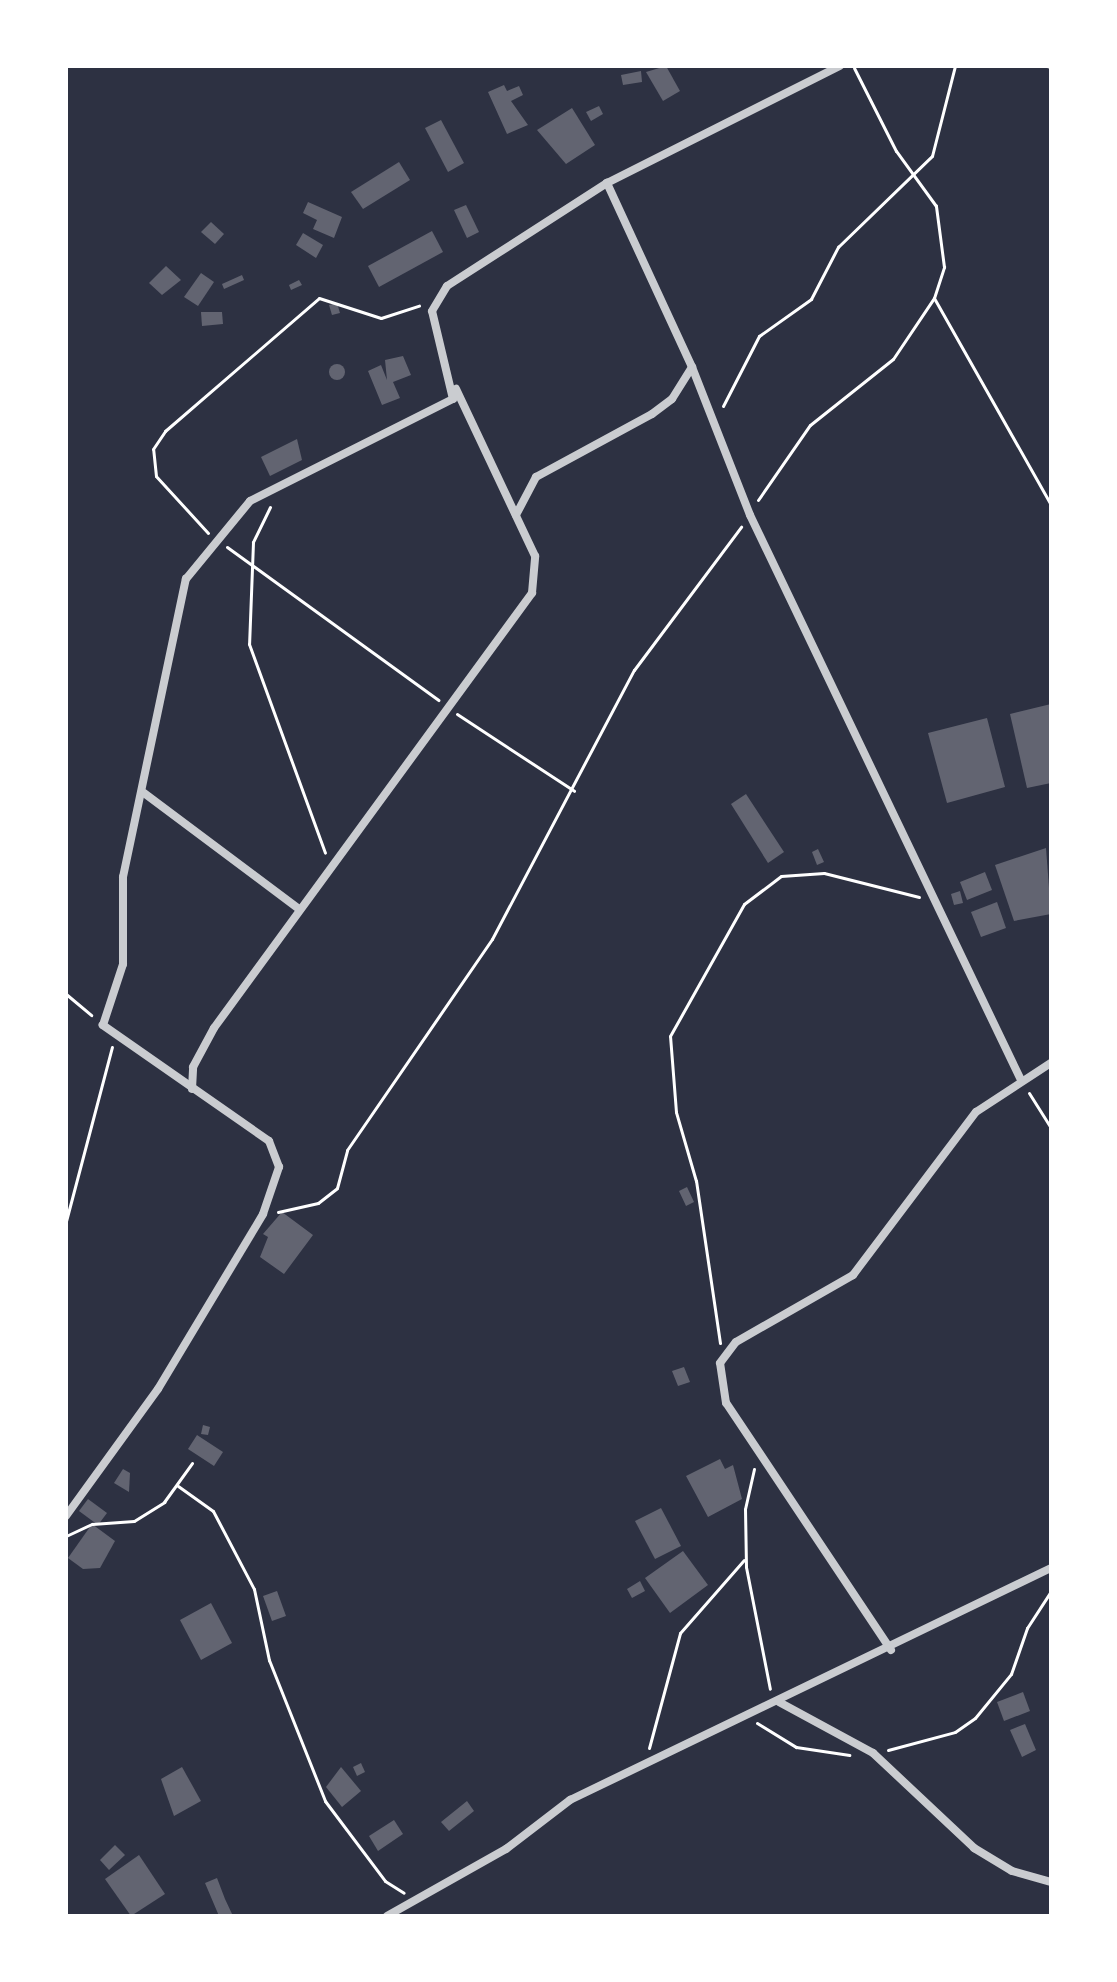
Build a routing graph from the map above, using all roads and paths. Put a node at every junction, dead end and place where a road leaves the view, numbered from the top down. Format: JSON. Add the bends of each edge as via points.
{"nodes":[{"id":1,"x":840,"y":66,"type":"edge"},
{"id":2,"x":853,"y":66,"type":"edge"},
{"id":3,"x":955,"y":66,"type":"edge"},
{"id":4,"x":913,"y":178,"type":"junction"},
{"id":5,"x":607,"y":183,"type":"junction"},
{"id":6,"x":435,"y":298,"type":"junction"},
{"id":7,"x":934,"y":298,"type":"junction"},
{"id":8,"x":692,"y":367,"type":"junction"},
{"id":9,"x":456,"y":389,"type":"junction"},
{"id":10,"x":711,"y":423,"type":"junction"},
{"id":11,"x":273,"y":502,"type":"dead end"},
{"id":12,"x":1051,"y":505,"type":"edge"},
{"id":13,"x":516,"y":515,"type":"junction"},
{"id":14,"x":750,"y":515,"type":"junction"},
{"id":15,"x":215,"y":539,"type":"junction"},
{"id":16,"x":251,"y":564,"type":"junction"},
{"id":17,"x":451,"y":710,"type":"junction"},
{"id":18,"x":574,"y":791,"type":"junction"},
{"id":19,"x":144,"y":793,"type":"junction"},
{"id":20,"x":330,"y":868,"type":"junction"},
{"id":21,"x":932,"y":901,"type":"junction"},
{"id":22,"x":299,"y":909,"type":"junction"},
{"id":23,"x":66,"y":994,"type":"edge"},
{"id":24,"x":103,"y":1025,"type":"junction"},
{"id":25,"x":116,"y":1036,"type":"junction"},
{"id":26,"x":1051,"y":1063,"type":"edge"},
{"id":27,"x":1021,"y":1080,"type":"junction"},
{"id":28,"x":192,"y":1089,"type":"junction"},
{"id":29,"x":1051,"y":1128,"type":"edge"},
{"id":30,"x":263,"y":1214,"type":"junction"},
{"id":31,"x":66,"y":1221,"type":"edge"},
{"id":32,"x":724,"y":1354,"type":"junction"},
{"id":33,"x":760,"y":1450,"type":"junction"},
{"id":34,"x":192,"y":1463,"type":"dead end"},
{"id":35,"x":178,"y":1486,"type":"junction"},
{"id":36,"x":66,"y":1516,"type":"edge"},
{"id":37,"x":66,"y":1536,"type":"edge"},
{"id":38,"x":745,"y":1558,"type":"junction"},
{"id":39,"x":1051,"y":1568,"type":"edge"},
{"id":40,"x":1051,"y":1591,"type":"edge"},
{"id":41,"x":891,"y":1650,"type":"junction"},
{"id":42,"x":779,"y":1702,"type":"junction"},
{"id":43,"x":747,"y":1717,"type":"junction"},
{"id":44,"x":873,"y":1753,"type":"junction"},
{"id":45,"x":646,"y":1764,"type":"junction"},
{"id":46,"x":1051,"y":1882,"type":"edge"},
{"id":47,"x":419,"y":1896,"type":"junction"},
{"id":48,"x":387,"y":1916,"type":"edge"}],
"edges":[{"from":1,"to":5,"type":"street"},
{"from":2,"to":4,"type":"path"},
{"from":3,"to":4,"type":"path","via":[[938,144]]},
{"from":4,"to":7,"type":"path","via":[[942,224],[944,267]]},
{"from":4,"to":10,"type":"path","via":[[838,247],[811,299],[759,336]]},
{"from":5,"to":6,"type":"street"},
{"from":5,"to":8,"type":"street"},
{"from":6,"to":9,"type":"street","via":[[434,324]]},
{"from":6,"to":15,"type":"path","via":[[381,318],[319,298],[165,431],[153,449],[156,476]]},
{"from":7,"to":12,"type":"path"},
{"from":7,"to":14,"type":"path","via":[[893,359],[789,448]]},
{"from":8,"to":10,"type":"street"},
{"from":8,"to":13,"type":"street","via":[[672,399],[652,414],[536,477]]},
{"from":9,"to":13,"type":"street"},
{"from":9,"to":15,"type":"street","via":[[437,412],[250,501]]},
{"from":10,"to":14,"type":"street"},
{"from":11,"to":16,"type":"path","via":[[256,530]]},
{"from":13,"to":17,"type":"street","via":[[535,556],[532,593]]},
{"from":14,"to":18,"type":"path","via":[[649,646]]},
{"from":14,"to":21,"type":"street"},
{"from":15,"to":16,"type":"path"},
{"from":15,"to":19,"type":"street","via":[[177,604]]},
{"from":16,"to":17,"type":"path"},
{"from":16,"to":20,"type":"path","via":[[252,656]]},
{"from":17,"to":18,"type":"path"},
{"from":17,"to":20,"type":"street"},
{"from":18,"to":30,"type":"path","via":[[492,939],[347,1150],[332,1195]]},
{"from":19,"to":22,"type":"street"},
{"from":19,"to":24,"type":"street","via":[[123,877],[123,964]]},
{"from":20,"to":22,"type":"street"},
{"from":21,"to":27,"type":"street"},
{"from":21,"to":32,"type":"path","via":[[824,873],[781,876],[744,904],[670,1036],[676,1112],[696,1181]]},
{"from":22,"to":28,"type":"street","via":[[200,1050]]},
{"from":23,"to":24,"type":"path"},
{"from":24,"to":25,"type":"street"},
{"from":25,"to":28,"type":"street"},
{"from":25,"to":31,"type":"path"},
{"from":26,"to":27,"type":"street"},
{"from":27,"to":29,"type":"path"},
{"from":27,"to":32,"type":"street","via":[[976,1112],[936,1156],[853,1275]]},
{"from":28,"to":30,"type":"street","via":[[277,1150]]},
{"from":30,"to":36,"type":"street","via":[[142,1414]]},
{"from":32,"to":33,"type":"street","via":[[722,1392]]},
{"from":33,"to":38,"type":"path","via":[[745,1509]]},
{"from":33,"to":41,"type":"street"},
{"from":34,"to":35,"type":"path"},
{"from":35,"to":37,"type":"path","via":[[134,1521],[92,1524]]},
{"from":35,"to":47,"type":"path","via":[[213,1511],[254,1589],[269,1660],[325,1801],[385,1881]]},
{"from":38,"to":42,"type":"path","via":[[760,1657]]},
{"from":38,"to":45,"type":"path","via":[[680,1633]]},
{"from":39,"to":41,"type":"street"},
{"from":40,"to":44,"type":"path","via":[[1027,1628],[1011,1674],[975,1718],[955,1732]]},
{"from":41,"to":42,"type":"street"},
{"from":42,"to":43,"type":"street"},
{"from":42,"to":44,"type":"street"},
{"from":43,"to":44,"type":"path","via":[[820,1755]]},
{"from":43,"to":45,"type":"street"},
{"from":44,"to":46,"type":"street","via":[[974,1848],[1012,1871]]},
{"from":45,"to":47,"type":"street","via":[[554,1808],[506,1849]]},
{"from":47,"to":48,"type":"street"}]}
